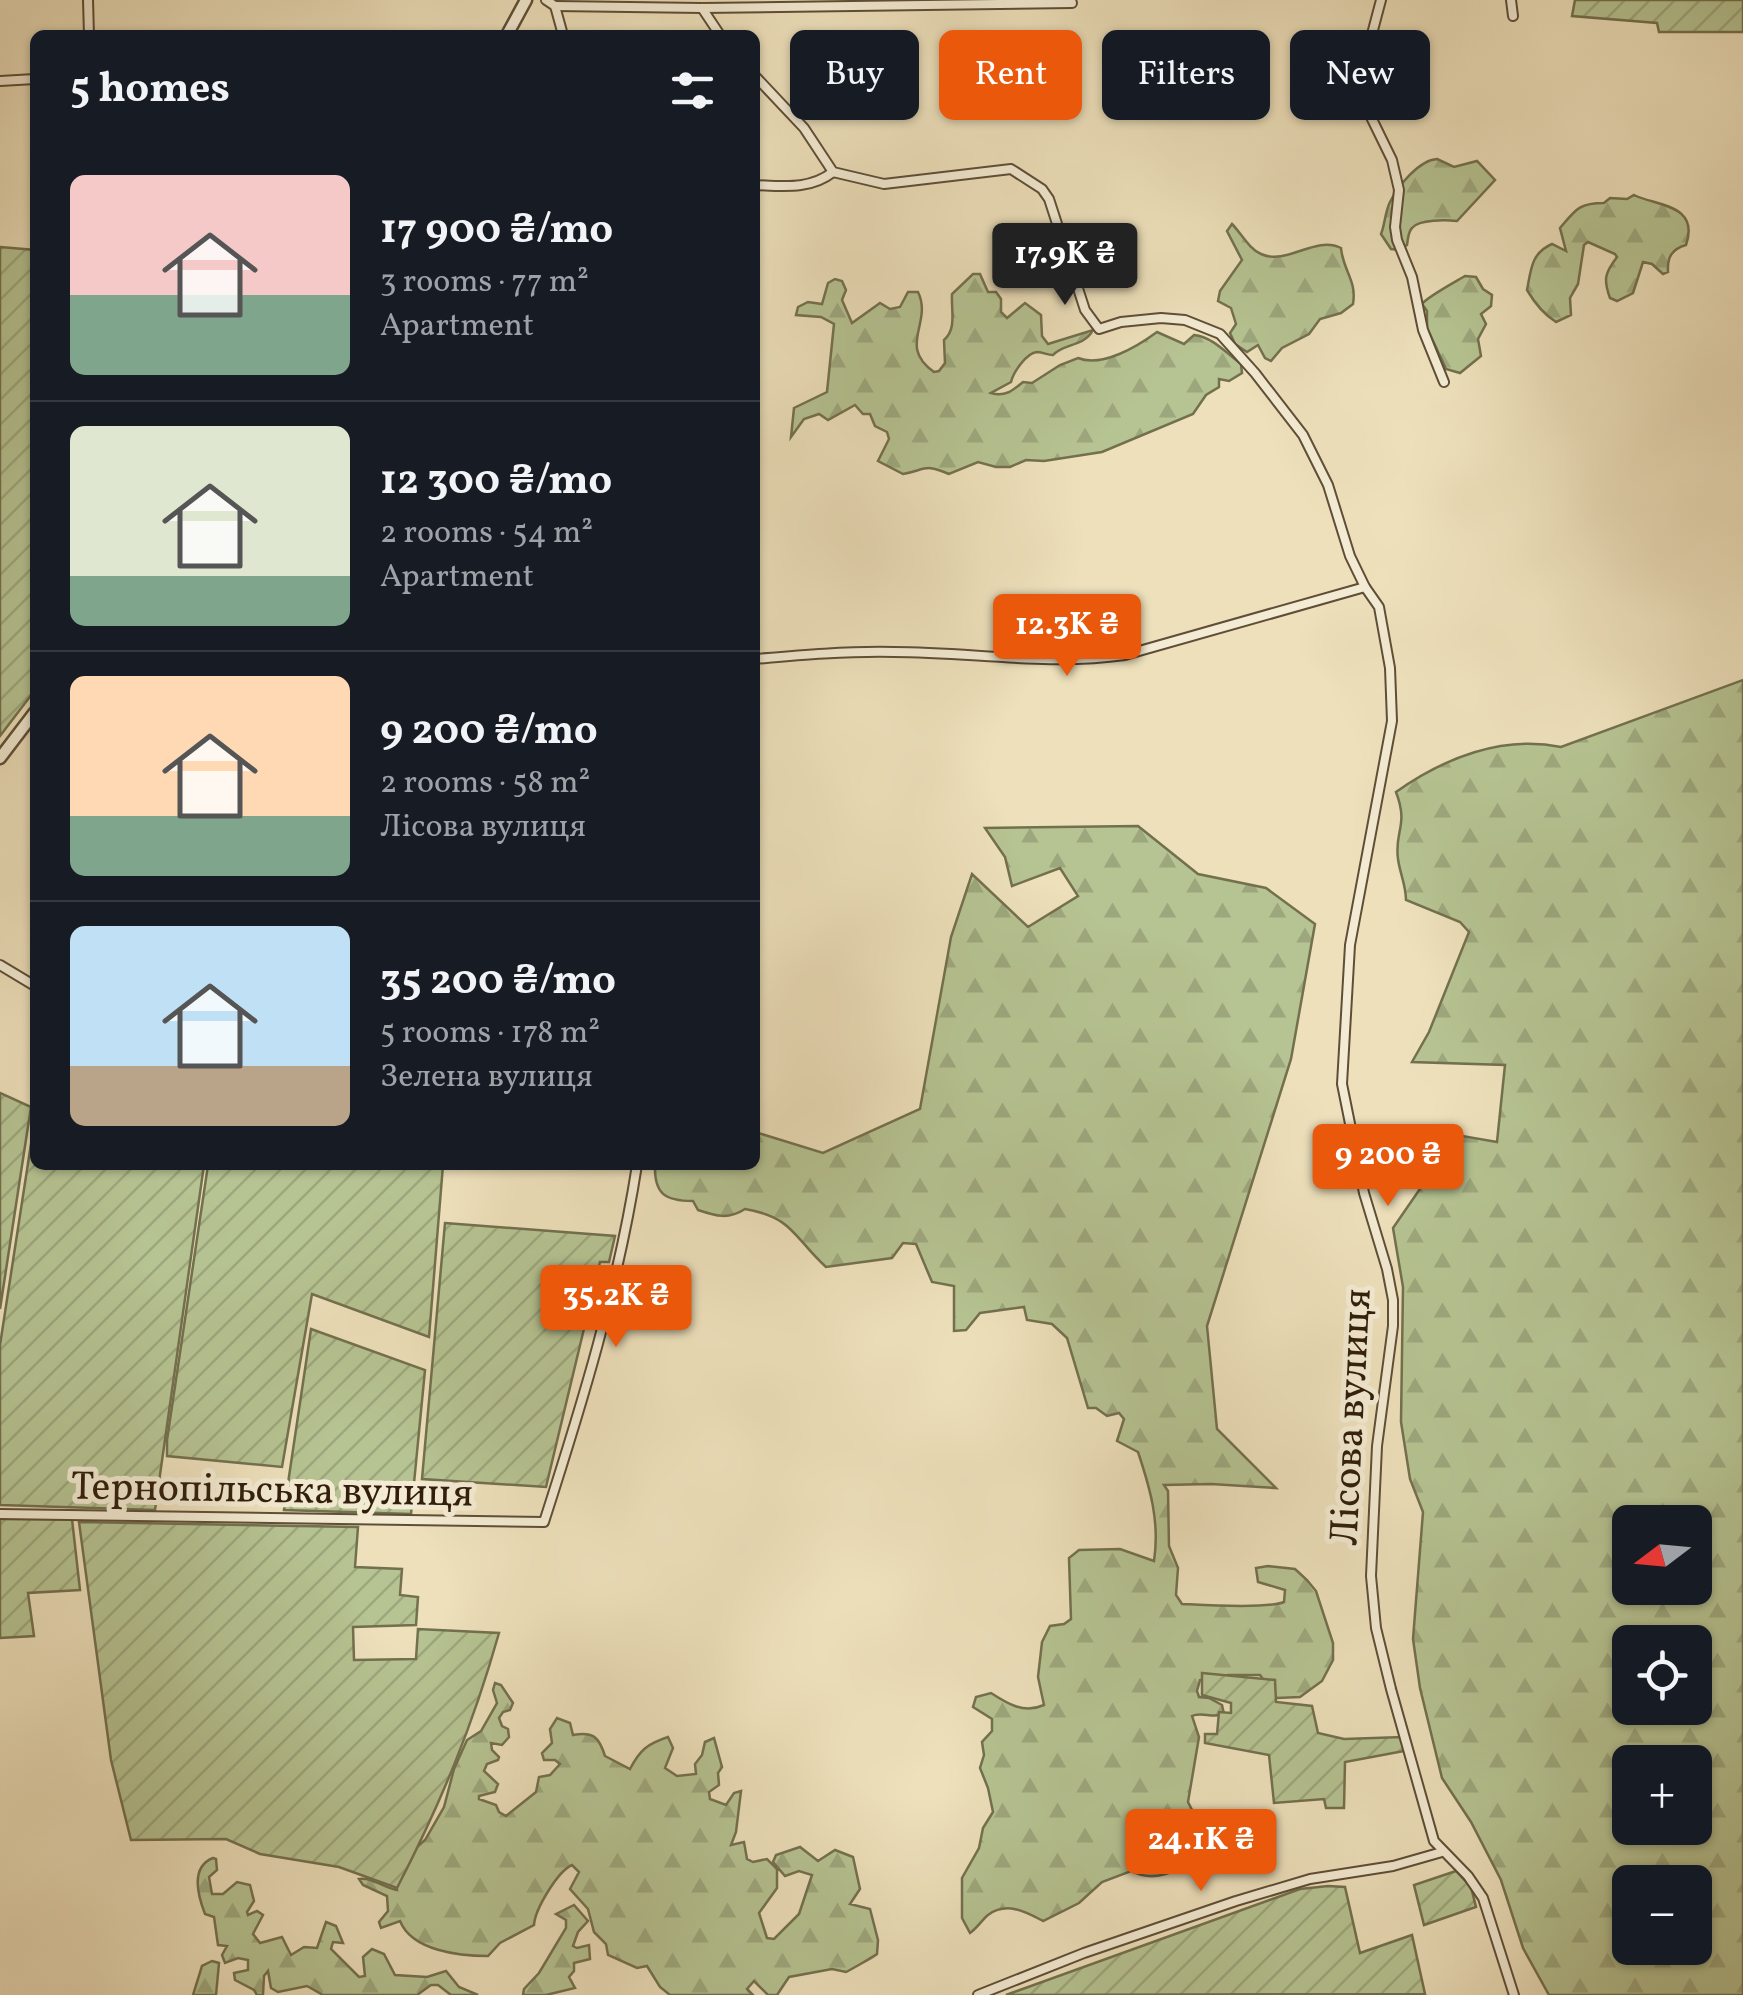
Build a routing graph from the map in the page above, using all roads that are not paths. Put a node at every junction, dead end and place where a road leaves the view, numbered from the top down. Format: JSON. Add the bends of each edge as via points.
{"nodes":[{"id":1,"x":88,"y":0,"type":"edge"},
{"id":2,"x":526,"y":0,"type":"edge"},
{"id":3,"x":546,"y":0,"type":"edge"},
{"id":4,"x":1381,"y":0,"type":"edge"},
{"id":5,"x":1511,"y":0,"type":"edge"},
{"id":6,"x":1072,"y":3,"type":"dead end"},
{"id":7,"x":555,"y":6,"type":"junction"},
{"id":8,"x":702,"y":8,"type":"junction"},
{"id":9,"x":1513,"y":16,"type":"dead end"},
{"id":10,"x":88,"y":30,"type":"edge"},
{"id":11,"x":510,"y":30,"type":"edge"},
{"id":12,"x":562,"y":30,"type":"edge"},
{"id":13,"x":717,"y":30,"type":"edge"},
{"id":14,"x":30,"y":78,"type":"edge"},
{"id":15,"x":0,"y":81,"type":"edge"},
{"id":16,"x":760,"y":81,"type":"edge"},
{"id":17,"x":833,"y":172,"type":"junction"},
{"id":18,"x":760,"y":185,"type":"edge"},
{"id":19,"x":1444,"y":382,"type":"dead end"},
{"id":20,"x":1365,"y":587,"type":"junction"},
{"id":21,"x":760,"y":659,"type":"edge"},
{"id":22,"x":30,"y":719,"type":"edge"},
{"id":23,"x":0,"y":758,"type":"edge"},
{"id":24,"x":0,"y":965,"type":"edge"},
{"id":25,"x":30,"y":983,"type":"edge"},
{"id":26,"x":636,"y":1170,"type":"edge"},
{"id":27,"x":0,"y":1514,"type":"edge"},
{"id":28,"x":1442,"y":1852,"type":"junction"},
{"id":29,"x":978,"y":1995,"type":"edge"},
{"id":30,"x":1514,"y":1995,"type":"edge"}],
"edges":[{"from":1,"to":10,"type":"street"},
{"from":2,"to":11,"type":"street"},
{"from":3,"to":7,"type":"street"},
{"from":4,"to":19,"type":"street","via":[[1368,49],[1370,113],[1394,170],[1397,240]]},
{"from":5,"to":9,"type":"street"},
{"from":6,"to":8,"type":"street"},
{"from":7,"to":8,"type":"street"},
{"from":7,"to":12,"type":"street"},
{"from":8,"to":13,"type":"street"},
{"from":14,"to":15,"type":"street"},
{"from":16,"to":17,"type":"street"},
{"from":17,"to":18,"type":"street","via":[[800,186]]},
{"from":17,"to":20,"type":"street","name":"Лісова вулиця","via":[[884,184],[999,168],[1042,189],[1062,230],[1085,310],[1099,329],[1185,320],[1220,334],[1255,373],[1319,464]]},
{"from":20,"to":21,"type":"street","via":[[1125,656],[1026,660],[893,652]]},
{"from":20,"to":28,"type":"street","name":"Лісова вулиця","via":[[1386,634],[1392,705],[1350,945],[1342,1084],[1393,1300],[1371,1576],[1391,1689]]},
{"from":22,"to":23,"type":"street"},
{"from":24,"to":25,"type":"street"},
{"from":26,"to":27,"type":"street","name":"Тернопільська вулиця","via":[[589,1382],[544,1522]]},
{"from":28,"to":29,"type":"street","via":[[1236,1902]]},
{"from":28,"to":30,"type":"street","name":"Лісова вулиця","via":[[1483,1898]]}]}
